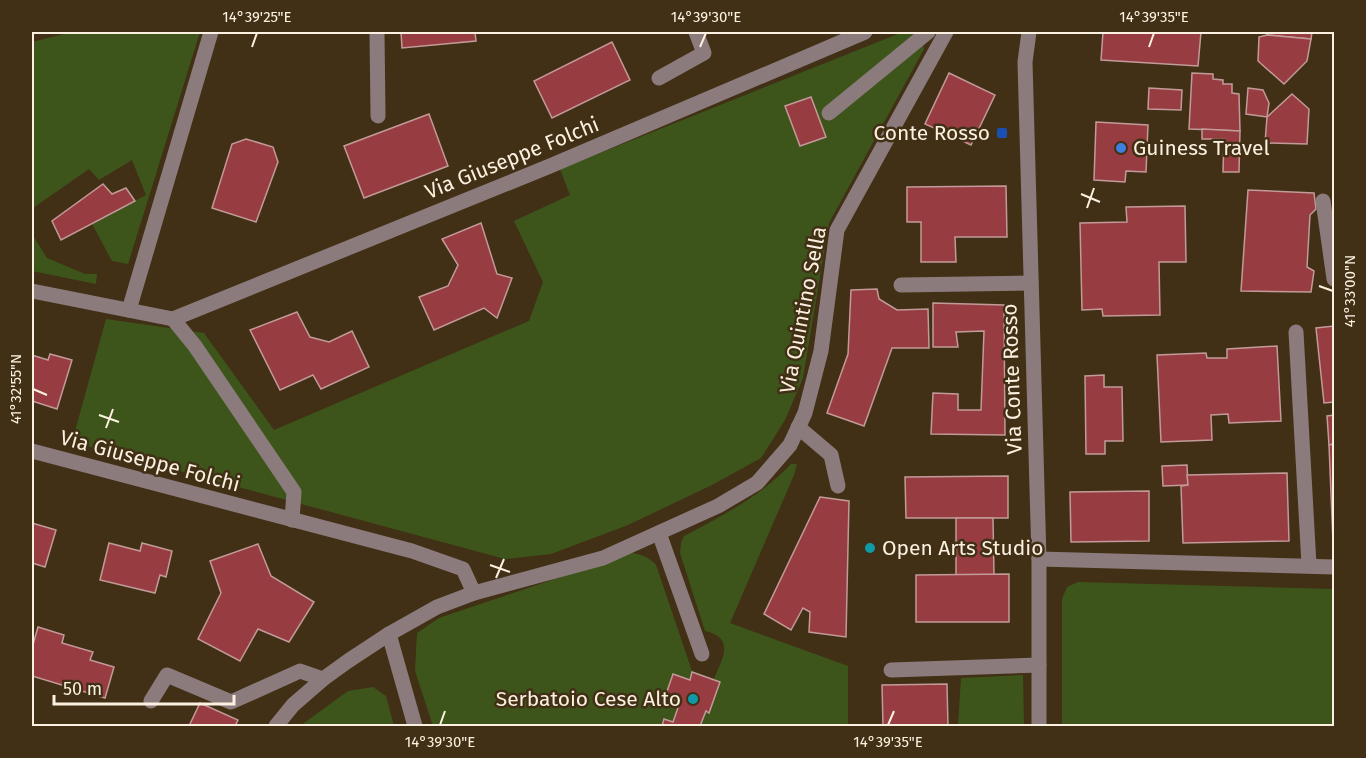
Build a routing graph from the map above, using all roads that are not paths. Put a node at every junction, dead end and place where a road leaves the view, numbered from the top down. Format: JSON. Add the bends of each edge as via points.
{"nodes":[{"id":1,"x":211,"y":32,"type":"edge"},
{"id":2,"x":377,"y":32,"type":"edge"},
{"id":3,"x":696,"y":32,"type":"edge"},
{"id":4,"x":865,"y":32,"type":"edge"},
{"id":5,"x":928,"y":32,"type":"edge"},
{"id":6,"x":946,"y":32,"type":"edge"},
{"id":7,"x":1029,"y":32,"type":"edge"},
{"id":8,"x":658,"y":78,"type":"dead end"},
{"id":9,"x":829,"y":113,"type":"dead end"},
{"id":10,"x":378,"y":116,"type":"dead end"},
{"id":11,"x":1323,"y":201,"type":"dead end"},
{"id":12,"x":1335,"y":279,"type":"edge"},
{"id":13,"x":1031,"y":283,"type":"junction"},
{"id":14,"x":901,"y":285,"type":"dead end"},
{"id":15,"x":32,"y":291,"type":"edge"},
{"id":16,"x":129,"y":310,"type":"junction"},
{"id":17,"x":174,"y":319,"type":"junction"},
{"id":18,"x":1296,"y":332,"type":"dead end"},
{"id":19,"x":798,"y":427,"type":"junction"},
{"id":20,"x":32,"y":451,"type":"edge"},
{"id":21,"x":838,"y":486,"type":"dead end"},
{"id":22,"x":292,"y":520,"type":"junction"},
{"id":23,"x":659,"y":533,"type":"junction"},
{"id":24,"x":1039,"y":559,"type":"junction"},
{"id":25,"x":1309,"y":565,"type":"junction"},
{"id":26,"x":1335,"y":567,"type":"edge"},
{"id":27,"x":474,"y":593,"type":"junction"},
{"id":28,"x":389,"y":634,"type":"junction"},
{"id":29,"x":702,"y":654,"type":"dead end"},
{"id":30,"x":1039,"y":665,"type":"junction"},
{"id":31,"x":891,"y":670,"type":"dead end"},
{"id":32,"x":323,"y":679,"type":"junction"},
{"id":33,"x":151,"y":701,"type":"dead end"},
{"id":34,"x":276,"y":726,"type":"edge"},
{"id":35,"x":415,"y":726,"type":"edge"},
{"id":36,"x":1039,"y":726,"type":"edge"}],
"edges":[{"from":1,"to":16,"type":"street"},
{"from":2,"to":10,"type":"street"},
{"from":3,"to":8,"type":"street","via":[[704,53]]},
{"from":4,"to":17,"type":"street","name":"Via Giuseppe Folchi"},
{"from":5,"to":9,"type":"street"},
{"from":6,"to":19,"type":"street","name":"Via Quintino Sella","via":[[837,230],[821,351]]},
{"from":7,"to":13,"type":"street","name":"Via Conte Rosso","via":[[1025,62]]},
{"from":11,"to":12,"type":"street"},
{"from":13,"to":14,"type":"street"},
{"from":13,"to":24,"type":"street","name":"Via Conte Rosso"},
{"from":15,"to":16,"type":"street"},
{"from":16,"to":17,"type":"street"},
{"from":17,"to":22,"type":"street","name":"Via Giuseppe Folchi","via":[[294,492]]},
{"from":18,"to":25,"type":"street"},
{"from":19,"to":21,"type":"street","via":[[831,455]]},
{"from":19,"to":23,"type":"street","name":"Via Quintino Sella","via":[[790,445],[757,483]]},
{"from":20,"to":22,"type":"street","name":"Via Giuseppe Folchi"},
{"from":22,"to":27,"type":"street","name":"Via Giuseppe Folchi","via":[[412,551],[463,569]]},
{"from":23,"to":27,"type":"street","name":"Via Quintino Sella","via":[[603,558]]},
{"from":23,"to":29,"type":"street"},
{"from":24,"to":25,"type":"street"},
{"from":24,"to":30,"type":"street","name":"Via Conte Rosso"},
{"from":25,"to":26,"type":"street"},
{"from":27,"to":28,"type":"street","name":"Via Quintino Sella","via":[[437,607]]},
{"from":28,"to":32,"type":"street","name":"Via Quintino Sella"},
{"from":28,"to":35,"type":"street"},
{"from":30,"to":31,"type":"street"},
{"from":30,"to":36,"type":"street","name":"Via Conte Rosso"},
{"from":32,"to":33,"type":"street","via":[[300,671],[231,702],[167,675]]},
{"from":32,"to":34,"type":"street","name":"Via Quintino Sella"}]}
